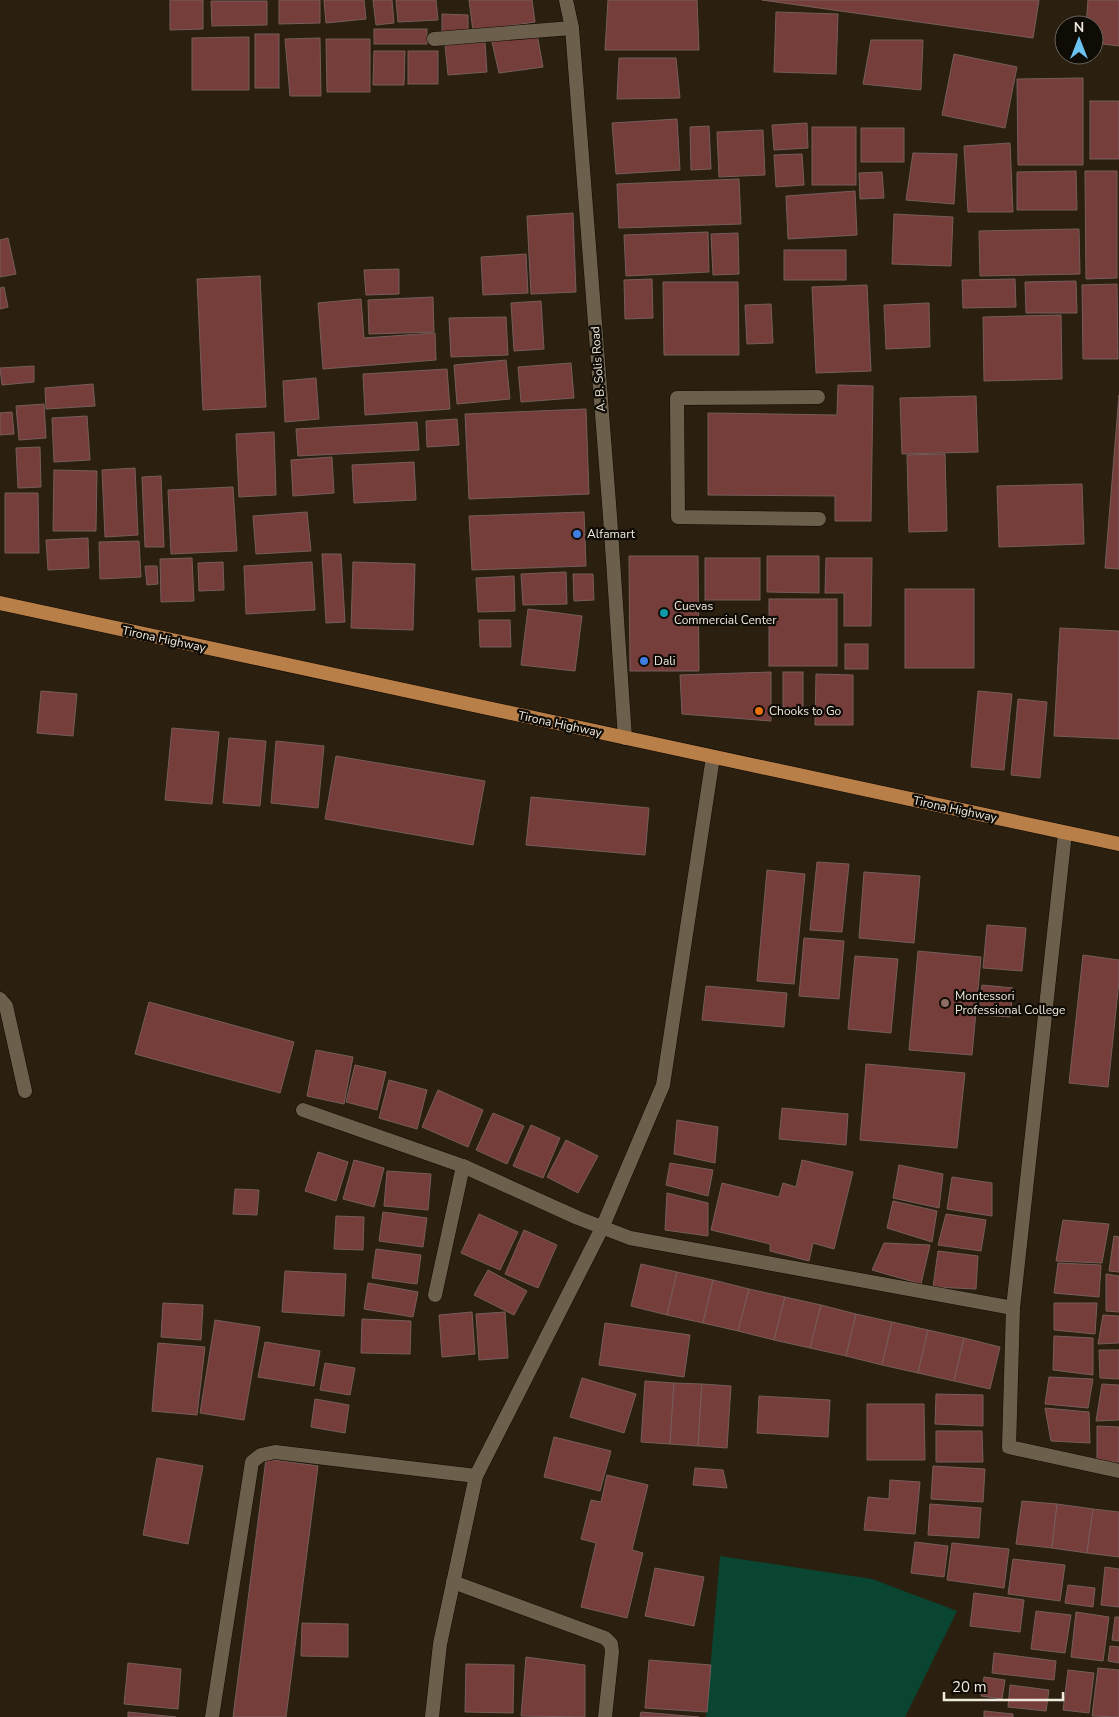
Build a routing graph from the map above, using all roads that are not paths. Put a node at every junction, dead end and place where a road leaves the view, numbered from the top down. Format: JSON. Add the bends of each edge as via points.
{"nodes":[{"id":1,"x":566,"y":0,"type":"edge"},
{"id":2,"x":572,"y":28,"type":"junction"},
{"id":3,"x":434,"y":39,"type":"dead end"},
{"id":4,"x":818,"y":397,"type":"dead end"},
{"id":5,"x":819,"y":519,"type":"dead end"},
{"id":6,"x":0,"y":603,"type":"edge"},
{"id":7,"x":625,"y":738,"type":"junction"},
{"id":8,"x":713,"y":757,"type":"junction"},
{"id":9,"x":1065,"y":833,"type":"junction"},
{"id":10,"x":1119,"y":844,"type":"edge"},
{"id":11,"x":0,"y":999,"type":"edge"},
{"id":12,"x":25,"y":1091,"type":"dead end"},
{"id":13,"x":304,"y":1110,"type":"dead end"},
{"id":14,"x":463,"y":1166,"type":"junction"},
{"id":15,"x":602,"y":1228,"type":"junction"},
{"id":16,"x":434,"y":1296,"type":"dead end"},
{"id":17,"x":1013,"y":1308,"type":"junction"},
{"id":18,"x":1119,"y":1471,"type":"edge"},
{"id":19,"x":476,"y":1476,"type":"junction"},
{"id":20,"x":453,"y":1582,"type":"junction"},
{"id":21,"x":212,"y":1717,"type":"edge"},
{"id":22,"x":432,"y":1717,"type":"edge"},
{"id":23,"x":605,"y":1717,"type":"edge"}],
"edges":[{"from":1,"to":2,"type":"street","name":"A. B. Solis Road"},
{"from":2,"to":3,"type":"street"},
{"from":2,"to":7,"type":"street","name":"A. B. Solis Road"},
{"from":4,"to":5,"type":"street","via":[[677,398],[678,517]]},
{"from":6,"to":7,"type":"main road","name":"Tirona Highway"},
{"from":7,"to":8,"type":"main road","name":"Tirona Highway"},
{"from":8,"to":9,"type":"main road","name":"Tirona Highway"},
{"from":8,"to":15,"type":"street","via":[[663,1084]]},
{"from":9,"to":10,"type":"main road","name":"Tirona Highway"},
{"from":9,"to":17,"type":"street"},
{"from":11,"to":12,"type":"street","via":[[6,1006]]},
{"from":13,"to":14,"type":"street"},
{"from":14,"to":15,"type":"street"},
{"from":14,"to":16,"type":"street"},
{"from":15,"to":17,"type":"street","via":[[630,1238]]},
{"from":15,"to":19,"type":"street"},
{"from":17,"to":18,"type":"street","via":[[1010,1447]]},
{"from":19,"to":20,"type":"street"},
{"from":19,"to":21,"type":"street","via":[[274,1452],[261,1455],[252,1462]]},
{"from":20,"to":22,"type":"street","via":[[440,1644]]},
{"from":20,"to":23,"type":"street","via":[[605,1638],[611,1644],[612,1652]]}]}
